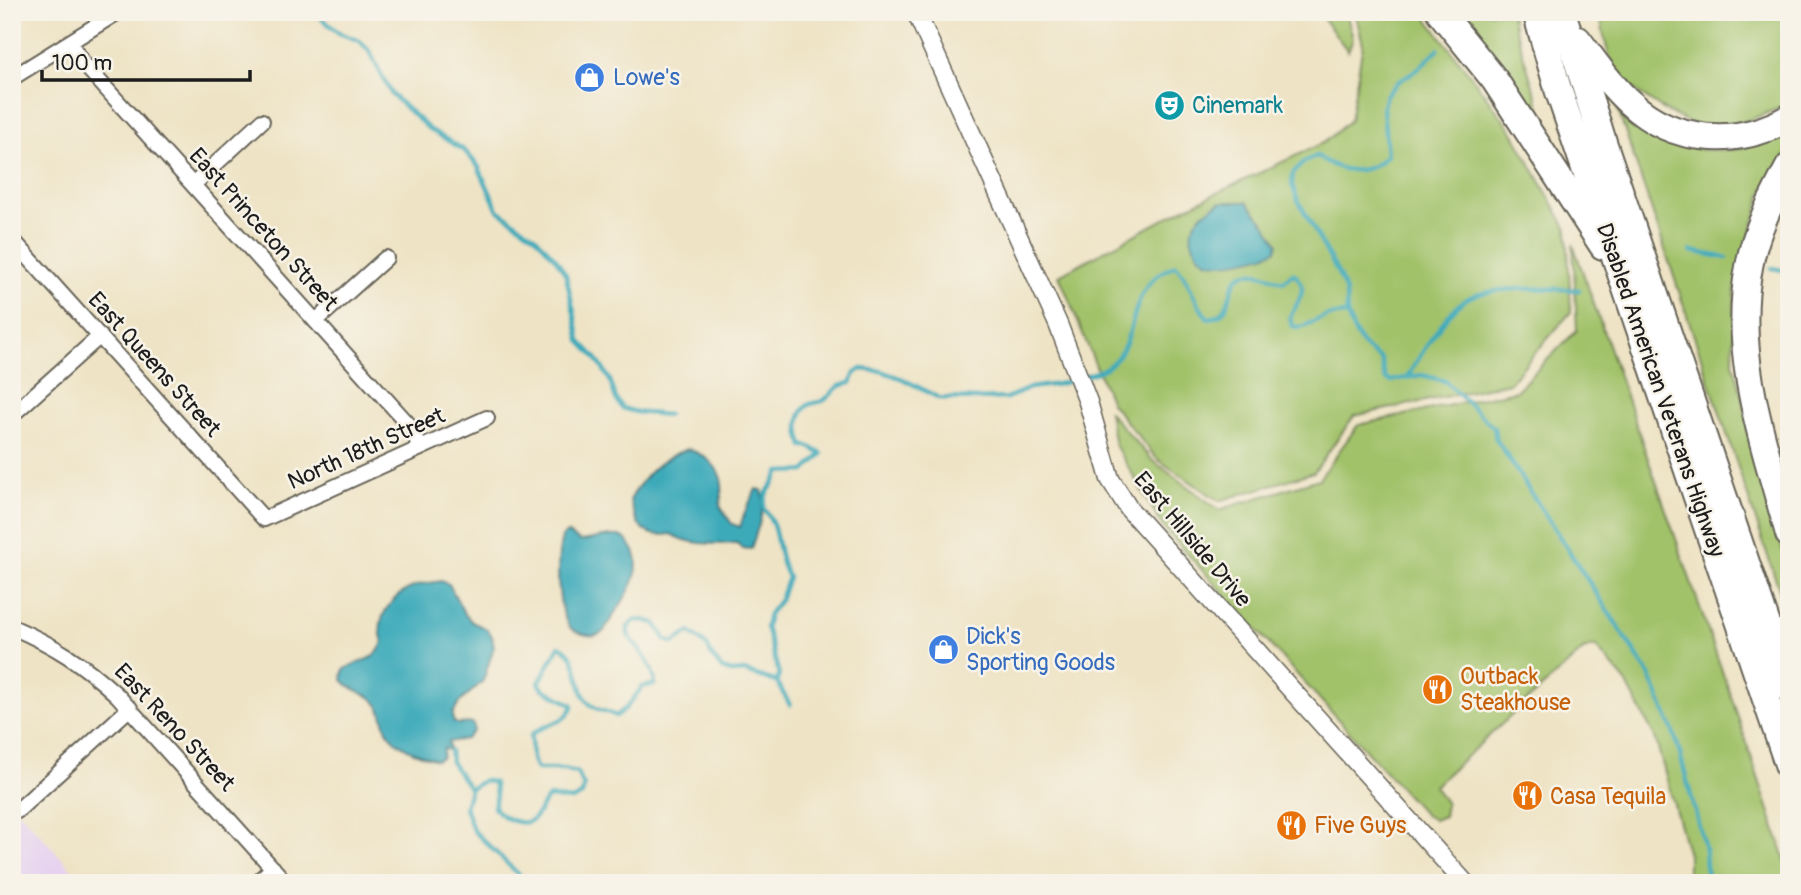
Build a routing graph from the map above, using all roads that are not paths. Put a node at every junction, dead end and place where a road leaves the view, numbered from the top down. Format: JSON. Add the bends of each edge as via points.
{"nodes":[{"id":1,"x":118,"y":12,"type":"edge"},
{"id":2,"x":916,"y":12,"type":"edge"},
{"id":3,"x":1440,"y":12,"type":"edge"},
{"id":4,"x":1536,"y":12,"type":"edge"},
{"id":5,"x":1563,"y":18,"type":"edge"},
{"id":6,"x":70,"y":43,"type":"junction"},
{"id":7,"x":12,"y":78,"type":"edge"},
{"id":8,"x":1789,"y":118,"type":"edge"},
{"id":9,"x":262,"y":121,"type":"dead end"},
{"id":10,"x":1789,"y":167,"type":"edge"},
{"id":11,"x":194,"y":184,"type":"junction"},
{"id":12,"x":12,"y":239,"type":"edge"},
{"id":13,"x":386,"y":258,"type":"dead end"},
{"id":14,"x":1623,"y":276,"type":"junction"},
{"id":15,"x":317,"y":320,"type":"junction"},
{"id":16,"x":100,"y":336,"type":"junction"},
{"id":17,"x":12,"y":415,"type":"edge"},
{"id":18,"x":487,"y":418,"type":"dead end"},
{"id":19,"x":420,"y":447,"type":"junction"},
{"id":20,"x":264,"y":519,"type":"joint"},
{"id":21,"x":1789,"y":534,"type":"edge"},
{"id":22,"x":12,"y":627,"type":"edge"},
{"id":23,"x":1789,"y":689,"type":"edge"},
{"id":24,"x":130,"y":708,"type":"junction"},
{"id":25,"x":1789,"y":767,"type":"edge"},
{"id":26,"x":17,"y":811,"type":"dead end"},
{"id":27,"x":273,"y":868,"type":"junction"},
{"id":28,"x":256,"y":883,"type":"edge"},
{"id":29,"x":286,"y":883,"type":"edge"},
{"id":30,"x":1465,"y":883,"type":"edge"}],
"edges":[{"from":1,"to":6,"type":"street"},
{"from":2,"to":30,"type":"street","name":"East Hillside Drive","via":[[1070,355],[1110,479],[1129,509]]},
{"from":3,"to":14,"type":"highway","via":[[1494,79]]},
{"from":4,"to":14,"type":"highway","name":"Disabled American Veterans Highway"},
{"from":5,"to":8,"type":"highway","via":[[1615,89],[1670,128],[1727,138]]},
{"from":5,"to":23,"type":"highway","name":"Disabled American Veterans Highway"},
{"from":6,"to":7,"type":"street"},
{"from":6,"to":11,"type":"street","name":"East Princeton Street"},
{"from":9,"to":11,"type":"street"},
{"from":10,"to":21,"type":"highway","via":[[1749,266],[1744,337],[1752,398]]},
{"from":11,"to":15,"type":"street","name":"East Princeton Street"},
{"from":12,"to":16,"type":"street","name":"East Queens Street"},
{"from":13,"to":15,"type":"street"},
{"from":14,"to":25,"type":"highway","name":"Disabled American Veterans Highway"},
{"from":15,"to":19,"type":"street","name":"East Princeton Street","via":[[410,426]]},
{"from":16,"to":17,"type":"street"},
{"from":16,"to":20,"type":"street","name":"East Queens Street"},
{"from":18,"to":19,"type":"street","name":"North 18th Street"},
{"from":19,"to":20,"type":"street","name":"North 18th Street"},
{"from":22,"to":24,"type":"street","name":"East Reno Street","via":[[55,646],[88,668]]},
{"from":24,"to":26,"type":"street"},
{"from":24,"to":27,"type":"street","name":"East Reno Street"},
{"from":27,"to":28,"type":"street"},
{"from":27,"to":29,"type":"street","name":"East Reno Street"}]}
